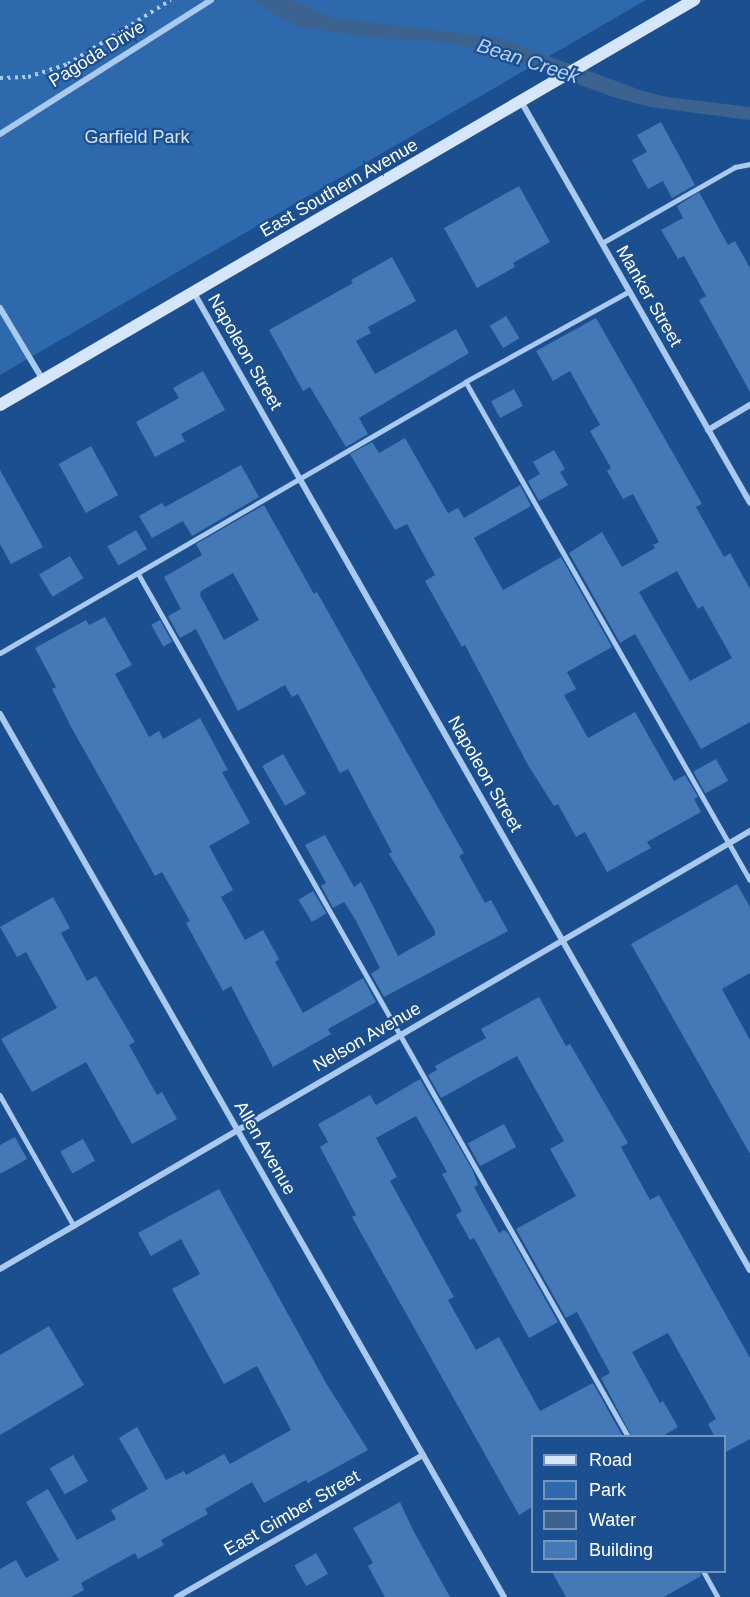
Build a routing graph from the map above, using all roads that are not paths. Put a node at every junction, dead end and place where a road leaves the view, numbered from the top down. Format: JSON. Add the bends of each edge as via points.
{"nodes":[{"id":1,"x":211,"y":0,"type":"edge"},
{"id":2,"x":694,"y":0,"type":"edge"},
{"id":3,"x":522,"y":103,"type":"junction"},
{"id":4,"x":0,"y":134,"type":"edge"},
{"id":5,"x":750,"y":164,"type":"edge"},
{"id":6,"x":602,"y":243,"type":"junction"},
{"id":7,"x":629,"y":292,"type":"junction"},
{"id":8,"x":194,"y":293,"type":"junction"},
{"id":9,"x":0,"y":308,"type":"edge"},
{"id":10,"x":44,"y":381,"type":"junction"},
{"id":11,"x":466,"y":382,"type":"junction"},
{"id":12,"x":0,"y":405,"type":"edge"},
{"id":13,"x":750,"y":405,"type":"edge"},
{"id":14,"x":708,"y":430,"type":"junction"},
{"id":15,"x":300,"y":478,"type":"junction"},
{"id":16,"x":750,"y":503,"type":"edge"},
{"id":17,"x":138,"y":573,"type":"junction"},
{"id":18,"x":0,"y":653,"type":"edge"},
{"id":19,"x":0,"y":714,"type":"edge"},
{"id":20,"x":750,"y":831,"type":"edge"},
{"id":21,"x":729,"y":843,"type":"junction"},
{"id":22,"x":750,"y":880,"type":"edge"},
{"id":23,"x":563,"y":940,"type":"junction"},
{"id":24,"x":401,"y":1035,"type":"junction"},
{"id":25,"x":0,"y":1095,"type":"edge"},
{"id":26,"x":237,"y":1130,"type":"junction"},
{"id":27,"x":74,"y":1226,"type":"junction"},
{"id":28,"x":0,"y":1269,"type":"edge"},
{"id":29,"x":750,"y":1270,"type":"edge"},
{"id":30,"x":626,"y":1435,"type":"edge"},
{"id":31,"x":423,"y":1455,"type":"junction"},
{"id":32,"x":705,"y":1573,"type":"edge"},
{"id":33,"x":177,"y":1597,"type":"edge"},
{"id":34,"x":504,"y":1597,"type":"edge"},
{"id":35,"x":718,"y":1597,"type":"edge"}],
"edges":[{"from":1,"to":4,"type":"street","name":"Pagoda Drive"},
{"from":2,"to":3,"type":"street","name":"East Southern Avenue"},
{"from":3,"to":6,"type":"street","name":"Manker Street"},
{"from":3,"to":8,"type":"street","name":"East Southern Avenue"},
{"from":5,"to":6,"type":"lane","via":[[735,167]]},
{"from":6,"to":7,"type":"street","name":"Manker Street"},
{"from":7,"to":11,"type":"lane"},
{"from":7,"to":14,"type":"street","name":"Manker Street"},
{"from":8,"to":10,"type":"street","name":"East Southern Avenue"},
{"from":8,"to":15,"type":"street","name":"Napoleon Street"},
{"from":9,"to":10,"type":"street"},
{"from":10,"to":12,"type":"street","name":"East Southern Avenue"},
{"from":11,"to":15,"type":"lane"},
{"from":11,"to":21,"type":"lane"},
{"from":13,"to":14,"type":"street"},
{"from":14,"to":16,"type":"street","name":"Manker Street"},
{"from":15,"to":17,"type":"lane"},
{"from":15,"to":23,"type":"street","name":"Napoleon Street"},
{"from":17,"to":18,"type":"lane"},
{"from":17,"to":24,"type":"lane"},
{"from":19,"to":26,"type":"street","name":"Allen Avenue"},
{"from":20,"to":21,"type":"street","name":"Nelson Avenue"},
{"from":21,"to":22,"type":"lane"},
{"from":21,"to":23,"type":"street","name":"Nelson Avenue"},
{"from":23,"to":24,"type":"street","name":"Nelson Avenue"},
{"from":23,"to":29,"type":"street","name":"Napoleon Street"},
{"from":24,"to":26,"type":"street","name":"Nelson Avenue"},
{"from":24,"to":30,"type":"lane"},
{"from":25,"to":27,"type":"lane"},
{"from":26,"to":27,"type":"street","name":"Nelson Avenue"},
{"from":26,"to":31,"type":"street","name":"Allen Avenue"},
{"from":27,"to":28,"type":"street","name":"Nelson Avenue"},
{"from":31,"to":33,"type":"street","name":"East Gimber Street"},
{"from":31,"to":34,"type":"street","name":"Allen Avenue"},
{"from":32,"to":35,"type":"lane"}]}
